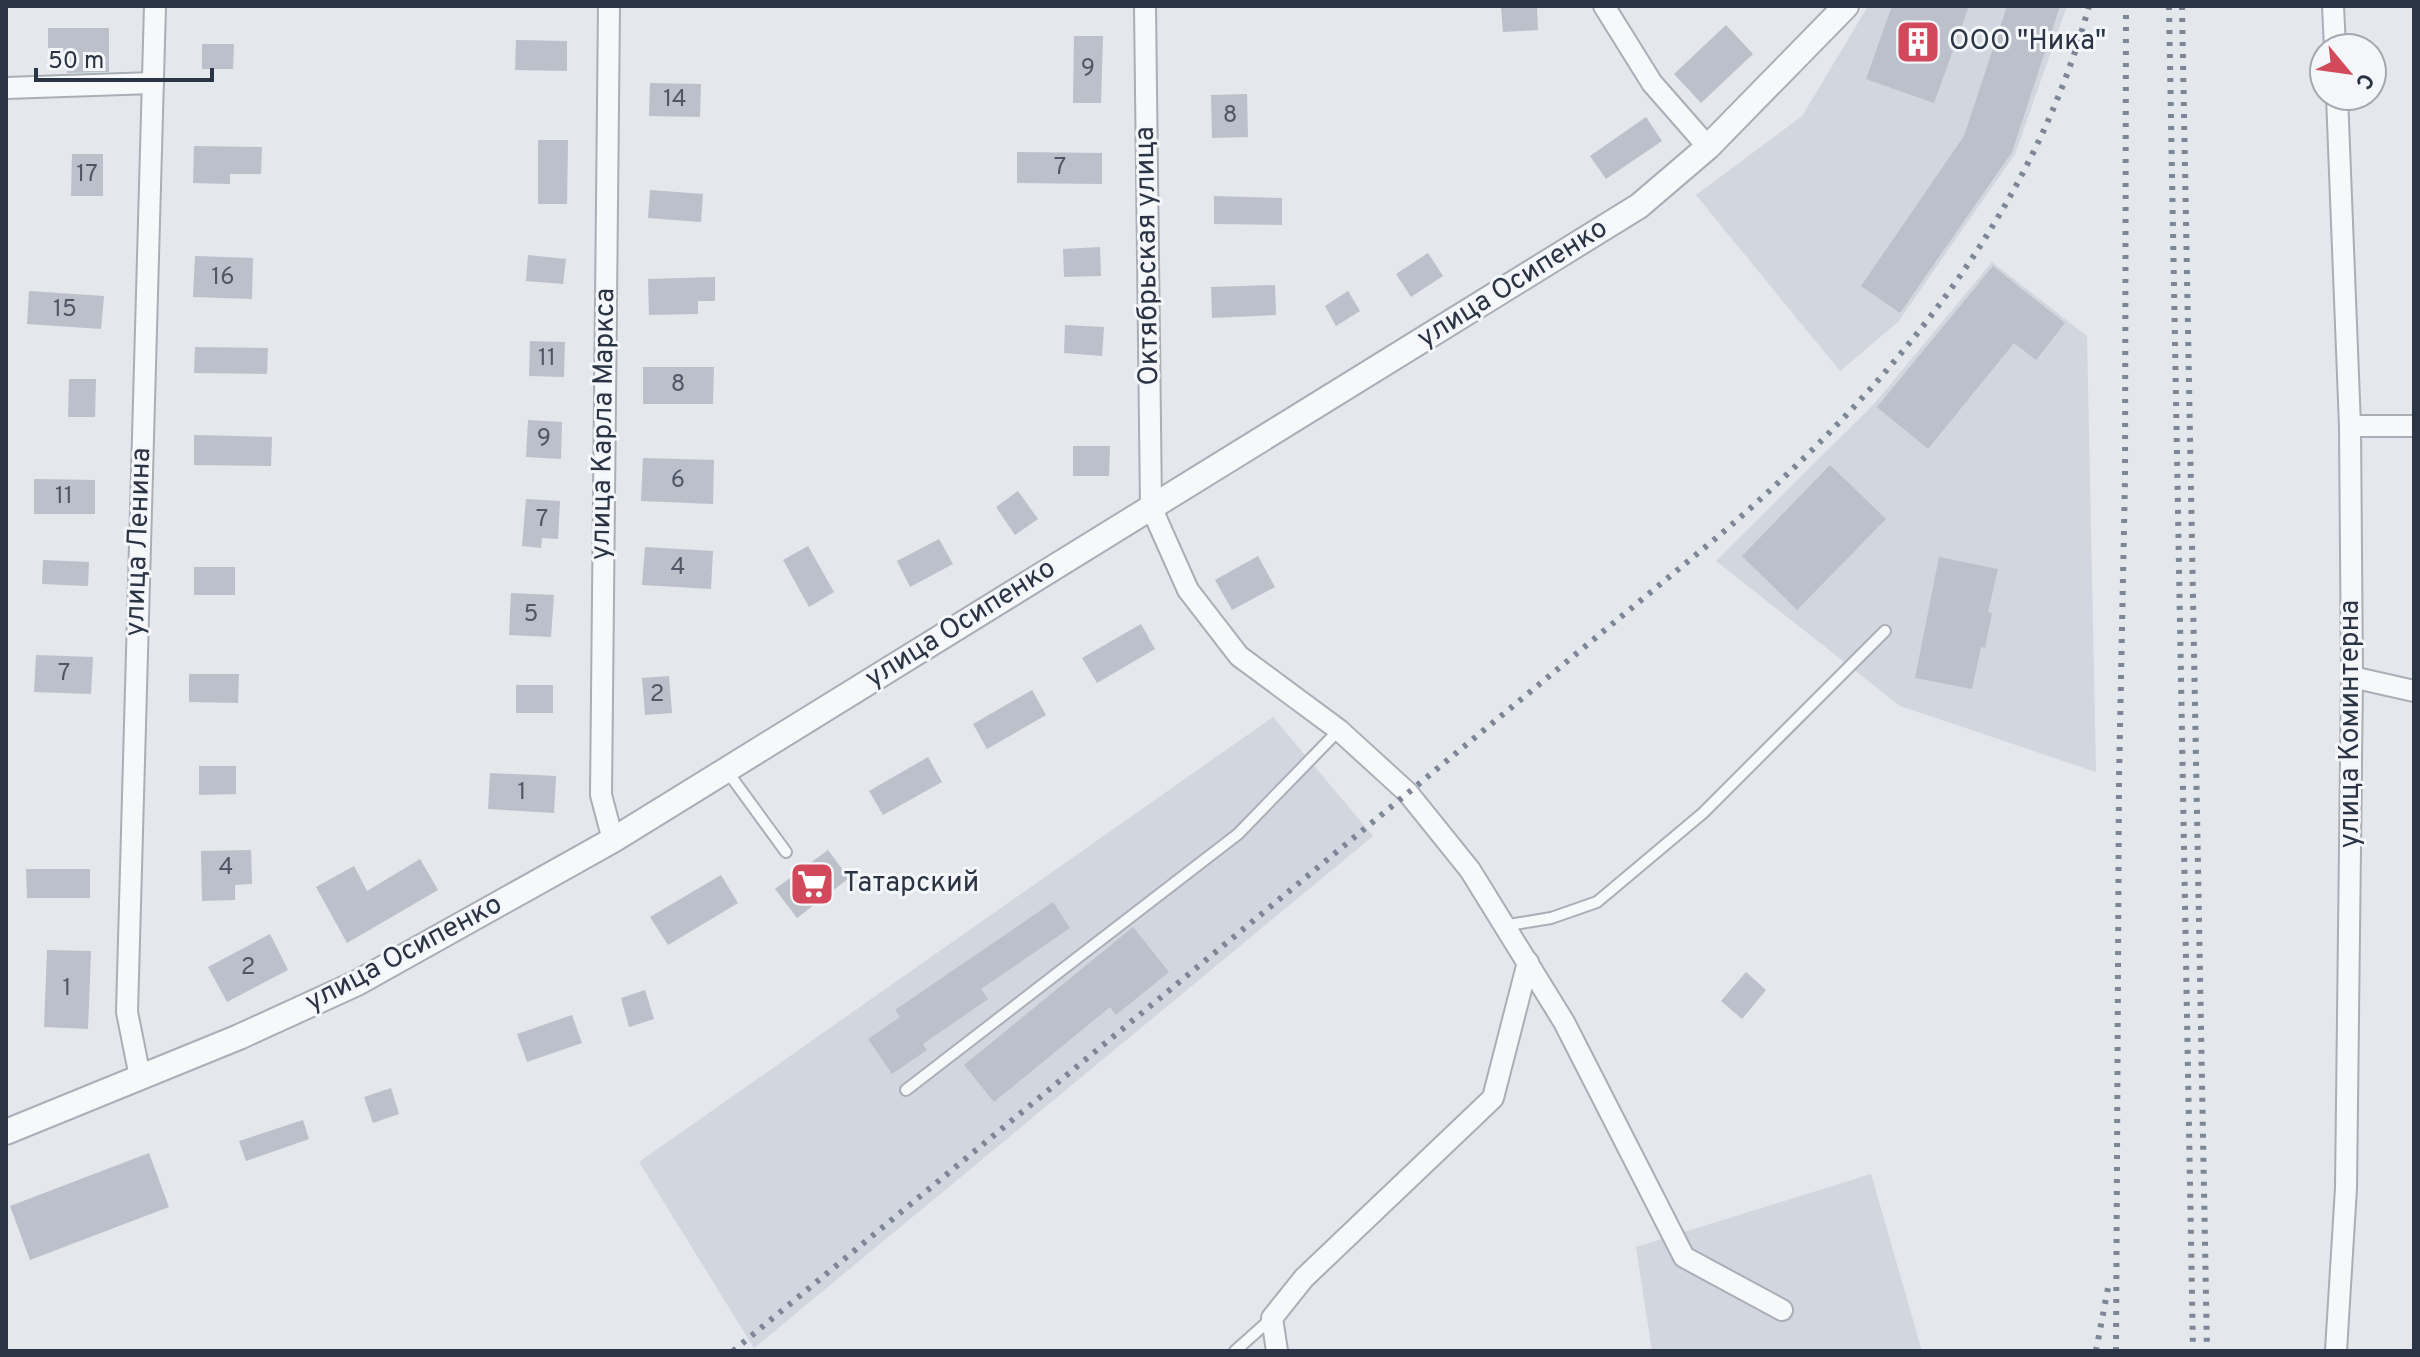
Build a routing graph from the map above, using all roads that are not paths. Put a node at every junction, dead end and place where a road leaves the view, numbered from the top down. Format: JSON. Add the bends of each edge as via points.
{"nodes":[{"id":1,"x":155,"y":6,"type":"edge"},
{"id":2,"x":609,"y":6,"type":"edge"},
{"id":3,"x":1145,"y":6,"type":"edge"},
{"id":4,"x":1604,"y":6,"type":"edge"},
{"id":5,"x":1846,"y":6,"type":"edge"},
{"id":6,"x":2333,"y":6,"type":"edge"},
{"id":7,"x":2334,"y":32,"type":"edge"},
{"id":8,"x":153,"y":83,"type":"junction"},
{"id":9,"x":6,"y":88,"type":"edge"},
{"id":10,"x":2338,"y":112,"type":"edge"},
{"id":11,"x":1708,"y":147,"type":"junction"},
{"id":12,"x":2350,"y":426,"type":"junction"},
{"id":13,"x":2414,"y":426,"type":"edge"},
{"id":14,"x":1151,"y":507,"type":"junction"},
{"id":15,"x":1885,"y":631,"type":"dead end"},
{"id":16,"x":2352,"y":677,"type":"junction"},
{"id":17,"x":2414,"y":691,"type":"edge"},
{"id":18,"x":1339,"y":730,"type":"junction"},
{"id":19,"x":726,"y":770,"type":"junction"},
{"id":20,"x":613,"y":840,"type":"junction"},
{"id":21,"x":786,"y":852,"type":"dead end"},
{"id":22,"x":1503,"y":926,"type":"junction"},
{"id":23,"x":1528,"y":962,"type":"junction"},
{"id":24,"x":140,"y":1077,"type":"junction"},
{"id":25,"x":906,"y":1090,"type":"dead end"},
{"id":26,"x":6,"y":1132,"type":"edge"},
{"id":27,"x":1782,"y":1310,"type":"dead end"},
{"id":28,"x":1272,"y":1318,"type":"junction"},
{"id":29,"x":1235,"y":1351,"type":"edge"},
{"id":30,"x":1277,"y":1351,"type":"edge"},
{"id":31,"x":2336,"y":1351,"type":"edge"}],
"edges":[{"from":1,"to":8,"type":"street","name":"улица Ленина"},
{"from":2,"to":20,"type":"street","name":"улица Карла Маркса","via":[[601,795]]},
{"from":3,"to":14,"type":"street","name":"Октябрьская улица"},
{"from":4,"to":11,"type":"street","via":[[1652,83]]},
{"from":5,"to":11,"type":"street","name":"улица Осипенко"},
{"from":6,"to":7,"type":"street"},
{"from":8,"to":9,"type":"street"},
{"from":8,"to":24,"type":"street","name":"улица Ленина","via":[[127,1012]]},
{"from":10,"to":12,"type":"street","name":"улица Коминтерна"},
{"from":11,"to":14,"type":"street","name":"улица Осипенко","via":[[1639,206]]},
{"from":12,"to":13,"type":"street"},
{"from":12,"to":16,"type":"street","name":"улица Коминтерна"},
{"from":14,"to":18,"type":"street","via":[[1188,590],[1239,656]]},
{"from":14,"to":19,"type":"street","name":"улица Осипенко"},
{"from":15,"to":22,"type":"lane","via":[[1703,813],[1597,902],[1551,918]]},
{"from":16,"to":17,"type":"street"},
{"from":16,"to":31,"type":"street","name":"улица Коминтерна","via":[[2346,1188]]},
{"from":18,"to":22,"type":"street","via":[[1408,793],[1470,870]]},
{"from":18,"to":25,"type":"lane","via":[[1238,834]]},
{"from":19,"to":20,"type":"street","name":"улица Осипенко"},
{"from":19,"to":21,"type":"lane"},
{"from":20,"to":24,"type":"street","name":"улица Осипенко","via":[[357,983]]},
{"from":22,"to":23,"type":"street"},
{"from":23,"to":27,"type":"street","via":[[1684,1257]]},
{"from":23,"to":28,"type":"street","via":[[1493,1098],[1304,1278]]},
{"from":24,"to":26,"type":"street","name":"улица Осипенко"},
{"from":28,"to":29,"type":"lane"},
{"from":28,"to":30,"type":"street"}]}
